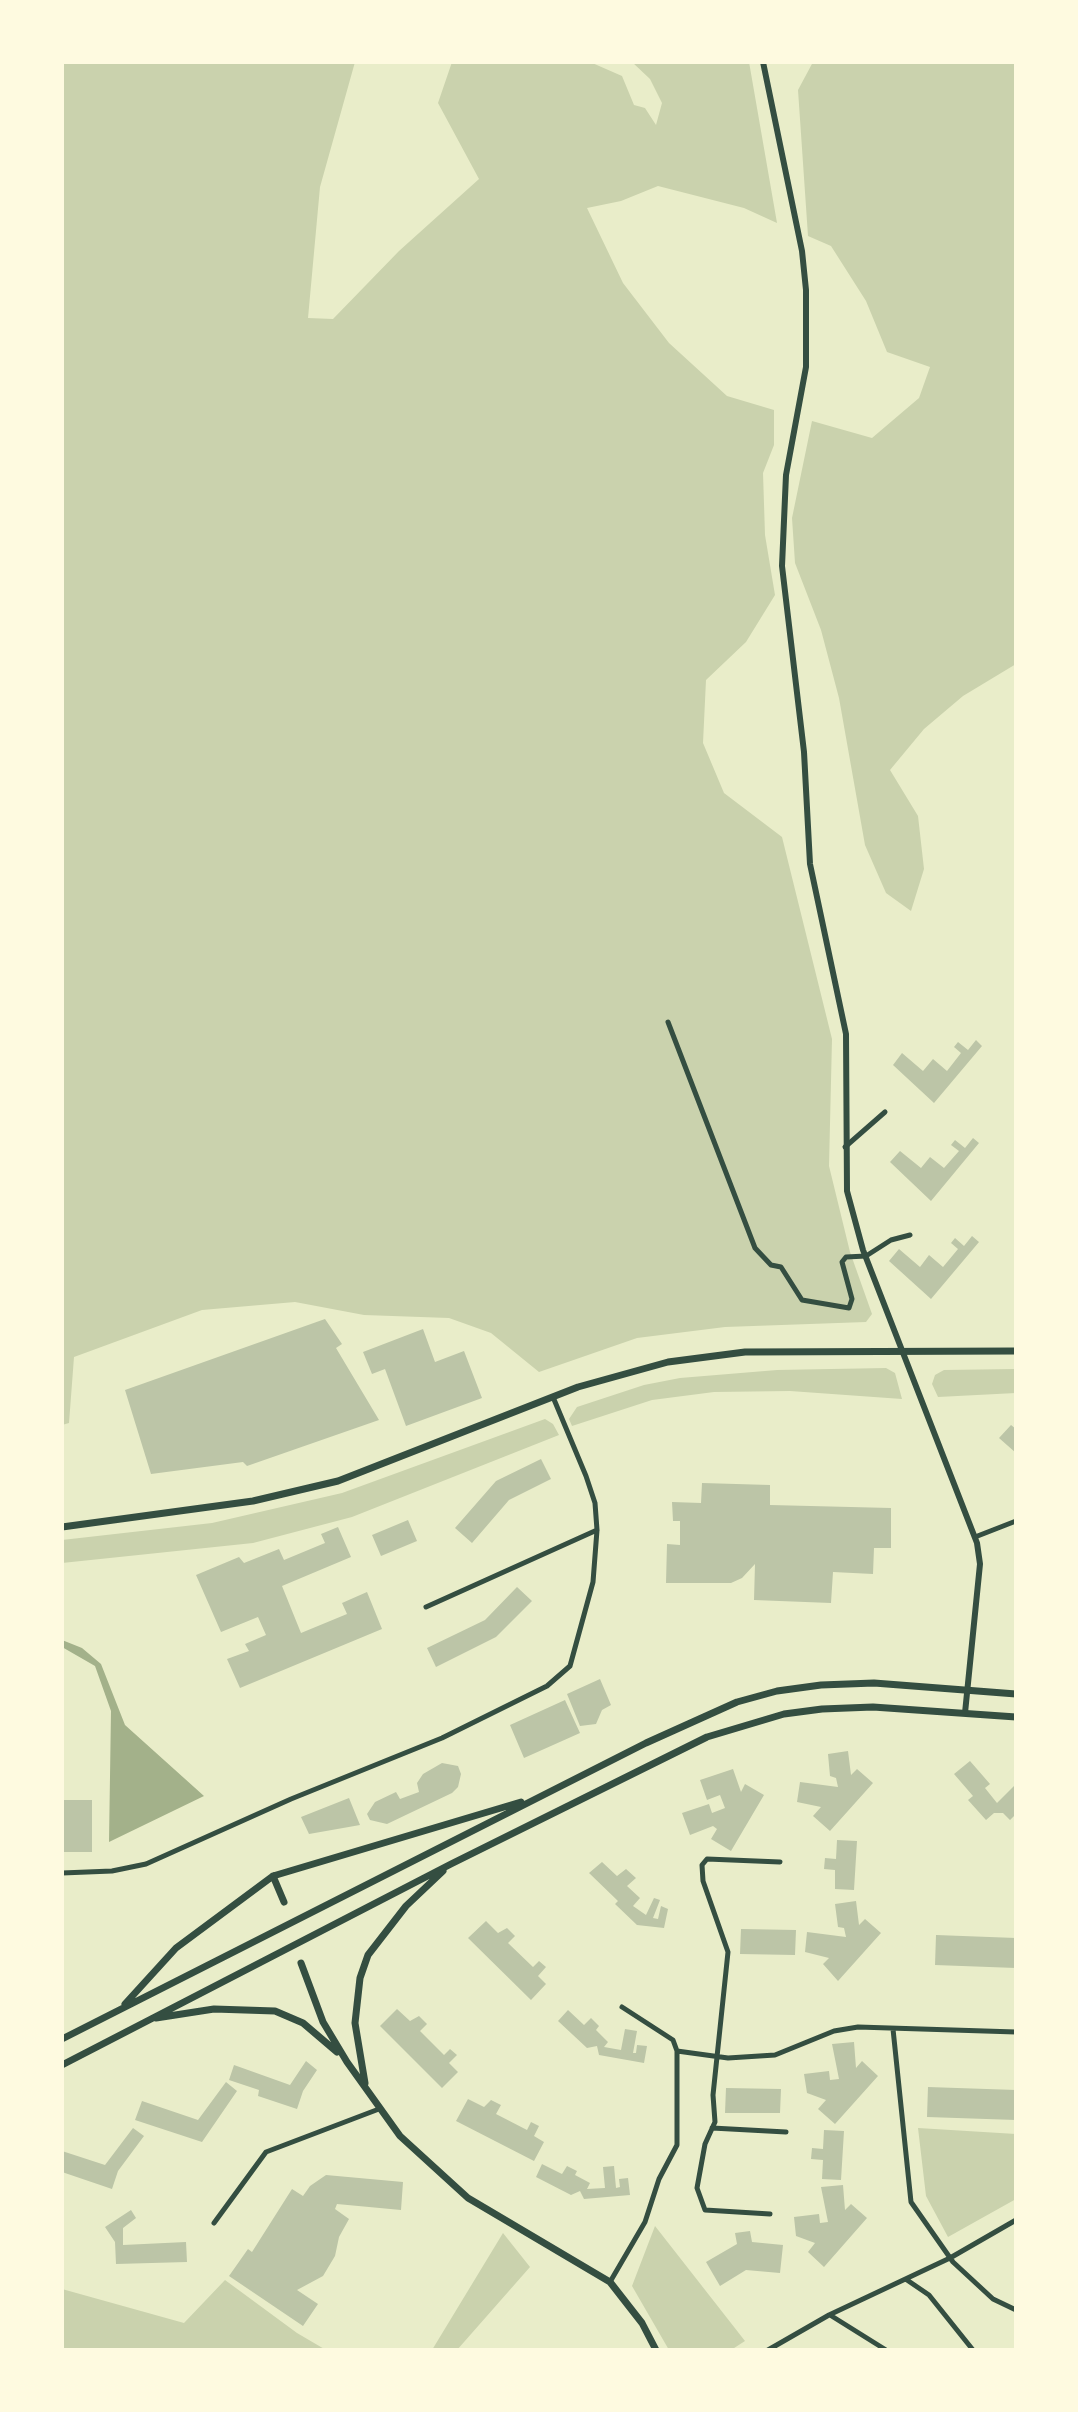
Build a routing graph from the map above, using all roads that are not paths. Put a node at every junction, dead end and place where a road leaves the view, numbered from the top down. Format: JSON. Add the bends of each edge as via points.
{"nodes":[{"id":1,"x":763,"y":62,"type":"edge"},
{"id":2,"x":668,"y":1022,"type":"dead end"},
{"id":3,"x":885,"y":1112,"type":"dead end"},
{"id":4,"x":844,"y":1148,"type":"junction"},
{"id":5,"x":910,"y":1235,"type":"dead end"},
{"id":6,"x":866,"y":1256,"type":"junction"},
{"id":7,"x":905,"y":1351,"type":"junction"},
{"id":8,"x":1016,"y":1351,"type":"edge"},
{"id":9,"x":553,"y":1397,"type":"junction"},
{"id":10,"x":1016,"y":1521,"type":"edge"},
{"id":11,"x":62,"y":1527,"type":"edge"},
{"id":12,"x":597,"y":1530,"type":"junction"},
{"id":13,"x":975,"y":1537,"type":"junction"},
{"id":14,"x":426,"y":1607,"type":"dead end"},
{"id":15,"x":967,"y":1689,"type":"junction"},
{"id":16,"x":1016,"y":1694,"type":"edge"},
{"id":17,"x":965,"y":1713,"type":"junction"},
{"id":18,"x":1016,"y":1717,"type":"edge"},
{"id":19,"x":544,"y":1795,"type":"junction"},
{"id":20,"x":780,"y":1862,"type":"dead end"},
{"id":21,"x":451,"y":1864,"type":"junction"},
{"id":22,"x":62,"y":1873,"type":"edge"},
{"id":23,"x":273,"y":1876,"type":"junction"},
{"id":24,"x":284,"y":1902,"type":"dead end"},
{"id":25,"x":301,"y":1963,"type":"dead end"},
{"id":26,"x":622,"y":2007,"type":"dead end"},
{"id":27,"x":121,"y":2008,"type":"junction"},
{"id":28,"x":146,"y":2020,"type":"junction"},
{"id":29,"x":893,"y":2029,"type":"junction"},
{"id":30,"x":1016,"y":2032,"type":"edge"},
{"id":31,"x":62,"y":2039,"type":"edge"},
{"id":32,"x":677,"y":2051,"type":"junction"},
{"id":33,"x":719,"y":2056,"type":"junction"},
{"id":34,"x":347,"y":2062,"type":"junction"},
{"id":35,"x":62,"y":2065,"type":"edge"},
{"id":36,"x":366,"y":2089,"type":"junction"},
{"id":37,"x":379,"y":2109,"type":"junction"},
{"id":38,"x":712,"y":2128,"type":"junction"},
{"id":39,"x":786,"y":2132,"type":"dead end"},
{"id":40,"x":770,"y":2214,"type":"dead end"},
{"id":41,"x":1016,"y":2220,"type":"edge"},
{"id":42,"x":214,"y":2223,"type":"dead end"},
{"id":43,"x":950,"y":2258,"type":"junction"},
{"id":44,"x":907,"y":2280,"type":"junction"},
{"id":45,"x":610,"y":2282,"type":"junction"},
{"id":46,"x":1016,"y":2310,"type":"edge"},
{"id":47,"x":829,"y":2315,"type":"junction"},
{"id":48,"x":656,"y":2350,"type":"edge"},
{"id":49,"x":768,"y":2350,"type":"edge"},
{"id":50,"x":886,"y":2350,"type":"edge"},
{"id":51,"x":973,"y":2350,"type":"edge"}],
"edges":[{"from":1,"to":4,"type":"street","via":[[806,290],[806,367],[786,475],[782,566],[804,752],[810,864],[846,1034]]},
{"from":2,"to":6,"type":"street","via":[[755,1248],[771,1265],[781,1267],[802,1300],[843,1309],[852,1299],[842,1262]]},
{"from":3,"to":4,"type":"street"},
{"from":4,"to":6,"type":"street","via":[[847,1191]]},
{"from":5,"to":6,"type":"street"},
{"from":6,"to":7,"type":"street"},
{"from":7,"to":8,"type":"main road"},
{"from":7,"to":9,"type":"main road","via":[[709,1355],[618,1374]]},
{"from":7,"to":13,"type":"street"},
{"from":9,"to":11,"type":"main road","via":[[338,1481],[253,1501]]},
{"from":9,"to":12,"type":"street","via":[[586,1476]]},
{"from":10,"to":13,"type":"street"},
{"from":12,"to":14,"type":"street"},
{"from":12,"to":22,"type":"street","via":[[582,1630],[570,1666],[547,1686],[442,1738],[146,1864]]},
{"from":13,"to":15,"type":"street","via":[[980,1564]]},
{"from":15,"to":16,"type":"main road"},
{"from":15,"to":17,"type":"street"},
{"from":15,"to":19,"type":"main road","via":[[874,1683],[777,1691],[697,1719]]},
{"from":17,"to":18,"type":"main road"},
{"from":17,"to":21,"type":"main road","via":[[822,1709],[743,1724],[654,1762]]},
{"from":19,"to":23,"type":"main road"},
{"from":19,"to":27,"type":"main road"},
{"from":20,"to":33,"type":"street","via":[[707,1859],[702,1865],[728,1952]]},
{"from":21,"to":28,"type":"main road"},
{"from":21,"to":36,"type":"main road","via":[[406,1906],[368,1955],[355,2023]]},
{"from":23,"to":24,"type":"main road"},
{"from":23,"to":27,"type":"main road","via":[[176,1948]]},
{"from":25,"to":34,"type":"main road","via":[[323,2022]]},
{"from":26,"to":32,"type":"street","via":[[673,2040]]},
{"from":27,"to":31,"type":"main road"},
{"from":28,"to":34,"type":"main road","via":[[214,2009],[275,2011],[317,2033]]},
{"from":28,"to":35,"type":"main road"},
{"from":29,"to":30,"type":"street"},
{"from":29,"to":33,"type":"street","via":[[846,2029],[775,2055]]},
{"from":29,"to":43,"type":"street","via":[[911,2202]]},
{"from":32,"to":33,"type":"street"},
{"from":32,"to":45,"type":"street","via":[[677,2145],[645,2222]]},
{"from":33,"to":38,"type":"street"},
{"from":34,"to":36,"type":"main road"},
{"from":36,"to":37,"type":"main road"},
{"from":37,"to":42,"type":"street","via":[[266,2152]]},
{"from":37,"to":45,"type":"main road","via":[[420,2157],[468,2198]]},
{"from":38,"to":39,"type":"street"},
{"from":38,"to":40,"type":"street","via":[[697,2188],[705,2210]]},
{"from":41,"to":43,"type":"street"},
{"from":43,"to":44,"type":"street"},
{"from":43,"to":46,"type":"street","via":[[993,2299]]},
{"from":44,"to":47,"type":"street"},
{"from":44,"to":51,"type":"street","via":[[929,2295]]},
{"from":45,"to":48,"type":"main road"},
{"from":47,"to":49,"type":"street"},
{"from":47,"to":50,"type":"street"}]}
